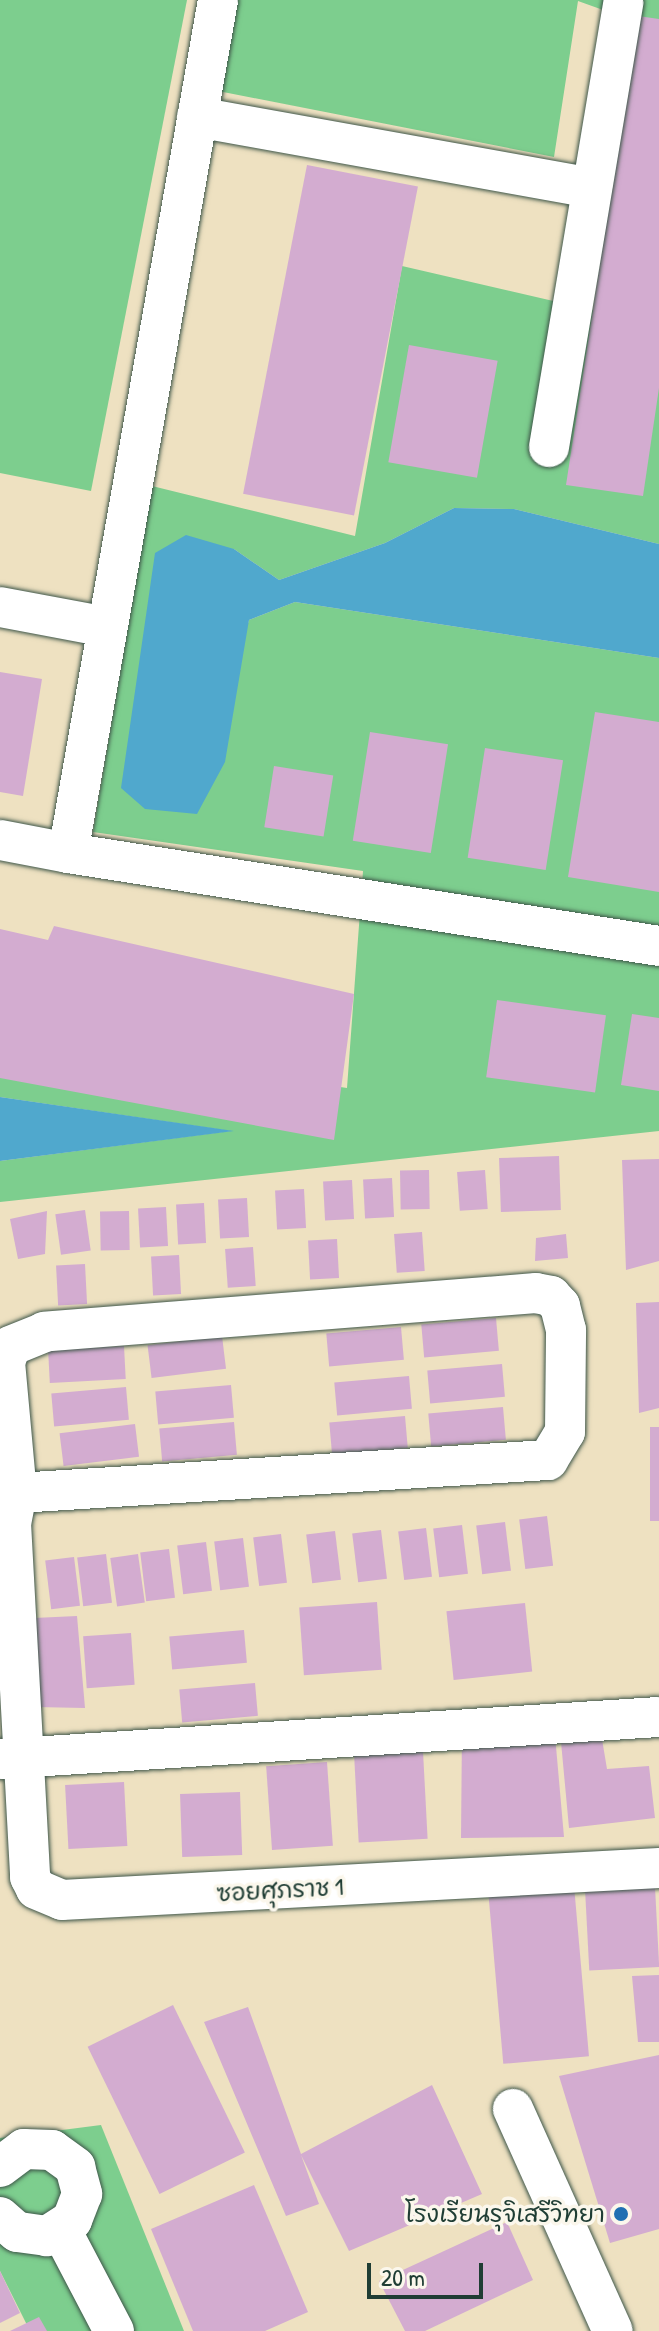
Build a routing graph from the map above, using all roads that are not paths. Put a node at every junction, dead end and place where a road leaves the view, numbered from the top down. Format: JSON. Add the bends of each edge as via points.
{"nodes":[{"id":1,"x":218,"y":0,"type":"edge"},
{"id":2,"x":623,"y":3,"type":"dead end"},
{"id":3,"x":197,"y":117,"type":"junction"},
{"id":4,"x":592,"y":188,"type":"junction"},
{"id":5,"x":549,"y":447,"type":"dead end"},
{"id":6,"x":0,"y":607,"type":"edge"},
{"id":7,"x":107,"y":627,"type":"junction"},
{"id":8,"x":0,"y":840,"type":"edge"},
{"id":9,"x":68,"y":853,"type":"junction"},
{"id":10,"x":659,"y":946,"type":"edge"},
{"id":11,"x":5,"y":1424,"type":"edge"},
{"id":12,"x":17,"y":1493,"type":"junction"},
{"id":13,"x":659,"y":1717,"type":"edge"},
{"id":14,"x":11,"y":1758,"type":"edge"},
{"id":15,"x":659,"y":1868,"type":"edge"},
{"id":16,"x":513,"y":2109,"type":"dead end"},
{"id":17,"x":0,"y":2167,"type":"edge"},
{"id":18,"x":0,"y":2217,"type":"edge"},
{"id":19,"x":61,"y":2230,"type":"junction"},
{"id":20,"x":114,"y":2331,"type":"edge"},
{"id":21,"x":613,"y":2331,"type":"edge"}],
"edges":[{"from":1,"to":3,"type":"street"},
{"from":2,"to":4,"type":"street"},
{"from":3,"to":4,"type":"street"},
{"from":3,"to":7,"type":"street"},
{"from":4,"to":5,"type":"street"},
{"from":6,"to":7,"type":"street"},
{"from":7,"to":9,"type":"street"},
{"from":8,"to":9,"type":"street"},
{"from":9,"to":10,"type":"street"},
{"from":11,"to":12,"type":"street","name":"ซอยศุภราช 1"},
{"from":11,"to":12,"type":"street","name":"ซอยศุภราช 1","via":[[5,1362],[11,1346],[45,1332],[536,1293],[551,1296],[560,1306],[566,1330],[565,1432],[559,1451],[548,1460]]},
{"from":12,"to":14,"type":"street","name":"ซอยศุภราช 1","via":[[11,1523]]},
{"from":13,"to":14,"type":"street"},
{"from":14,"to":15,"type":"street","name":"ซอยศุภราช 1","via":[[30,1877],[36,1889],[62,1900]]},
{"from":16,"to":21,"type":"street"},
{"from":17,"to":19,"type":"street","via":[[11,2156],[38,2147],[52,2150],[75,2167],[82,2194],[79,2208]]},
{"from":18,"to":19,"type":"street","via":[[31,2237]]},
{"from":19,"to":20,"type":"street"}]}
